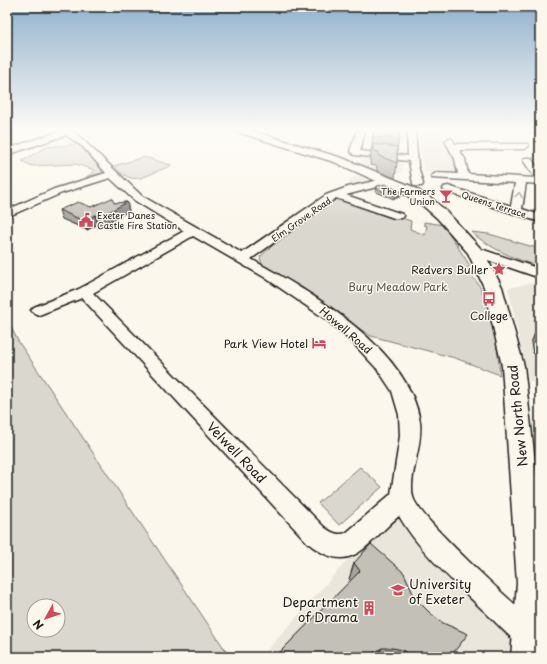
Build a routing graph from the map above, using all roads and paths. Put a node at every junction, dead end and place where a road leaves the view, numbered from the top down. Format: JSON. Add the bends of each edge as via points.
{"nodes":[{"id":1,"x":101,"y":162,"type":"edge"},
{"id":2,"x":343,"y":162,"type":"edge"},
{"id":3,"x":414,"y":162,"type":"edge"},
{"id":4,"x":460,"y":162,"type":"edge"},
{"id":5,"x":529,"y":162,"type":"edge"},
{"id":6,"x":112,"y":174,"type":"junction"},
{"id":7,"x":463,"y":177,"type":"junction"},
{"id":8,"x":521,"y":180,"type":"junction"},
{"id":9,"x":540,"y":180,"type":"edge"},
{"id":10,"x":413,"y":183,"type":"junction"},
{"id":11,"x":448,"y":189,"type":"dead end"},
{"id":12,"x":337,"y":194,"type":"junction"},
{"id":13,"x":516,"y":211,"type":"junction"},
{"id":14,"x":7,"y":214,"type":"edge"},
{"id":15,"x":398,"y":216,"type":"dead end"},
{"id":16,"x":540,"y":218,"type":"edge"},
{"id":17,"x":192,"y":232,"type":"junction"},
{"id":18,"x":475,"y":251,"type":"junction"},
{"id":19,"x":242,"y":260,"type":"junction"},
{"id":20,"x":540,"y":274,"type":"edge"},
{"id":21,"x":84,"y":292,"type":"junction"},
{"id":22,"x":39,"y":310,"type":"dead end"},
{"id":23,"x":402,"y":499,"type":"junction"},
{"id":24,"x":533,"y":645,"type":"edge"}],
"edges":[{"from":1,"to":6,"type":"street","name":"Howell Road"},
{"from":2,"to":10,"type":"main road","name":"New North Road","via":[[371,173]]},
{"from":3,"to":10,"type":"street"},
{"from":4,"to":7,"type":"street"},
{"from":5,"to":9,"type":"street"},
{"from":6,"to":14,"type":"street","via":[[58,190]]},
{"from":6,"to":17,"type":"street","name":"Howell Road","via":[[130,192]]},
{"from":7,"to":8,"type":"street"},
{"from":7,"to":10,"type":"street","name":"Elm Grove Road","via":[[445,185]]},
{"from":8,"to":9,"type":"street"},
{"from":13,"to":8,"type":"street","one_way":true},
{"from":10,"to":12,"type":"street","name":"Elm Grove Road","via":[[376,185]]},
{"from":10,"to":18,"type":"main road","name":"New North Road"},
{"from":11,"to":13,"type":"street","name":"Queens Terrace"},
{"from":12,"to":15,"type":"street"},
{"from":12,"to":19,"type":"street","name":"Elm Grove Road","via":[[323,201]]},
{"from":13,"to":16,"type":"street","name":"Queens Terrace"},
{"from":17,"to":19,"type":"street","name":"Howell Road"},
{"from":17,"to":21,"type":"street"},
{"from":18,"to":20,"type":"street"},
{"from":18,"to":24,"type":"main road","name":"New North Road","via":[[493,287],[512,366],[533,583]]},
{"from":19,"to":23,"type":"street","name":"Howell Road","via":[[331,316],[361,341],[400,388],[408,408],[410,441]]},
{"from":21,"to":22,"type":"street"},
{"from":21,"to":23,"type":"street","name":"Velwell Road","via":[[325,542],[341,547],[353,543]]},
{"from":23,"to":24,"type":"street","via":[[414,521],[430,539]]}]}
